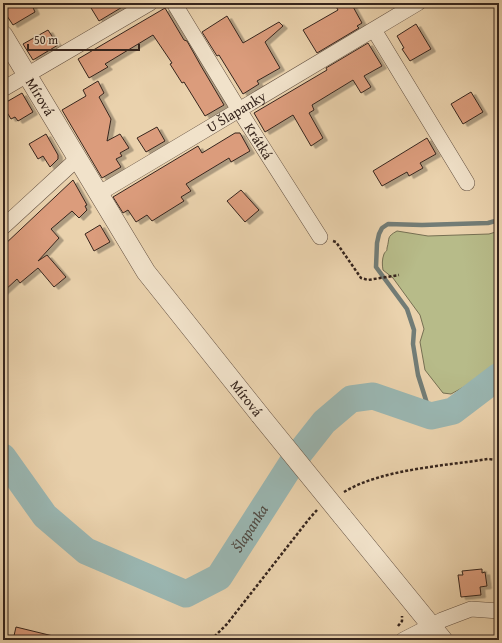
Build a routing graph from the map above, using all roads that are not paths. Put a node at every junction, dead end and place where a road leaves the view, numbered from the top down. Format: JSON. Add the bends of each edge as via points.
{"nodes":[{"id":1,"x":150,"y":3,"type":"edge"},
{"id":2,"x":174,"y":3,"type":"edge"},
{"id":3,"x":418,"y":3,"type":"edge"},
{"id":4,"x":374,"y":30,"type":"junction"},
{"id":5,"x":3,"y":35,"type":"edge"},
{"id":6,"x":27,"y":75,"type":"junction"},
{"id":7,"x":3,"y":89,"type":"edge"},
{"id":8,"x":239,"y":110,"type":"junction"},
{"id":9,"x":77,"y":158,"type":"junction"},
{"id":10,"x":467,"y":183,"type":"dead end"},
{"id":11,"x":98,"y":194,"type":"junction"},
{"id":12,"x":3,"y":227,"type":"edge"},
{"id":13,"x":320,"y":237,"type":"road end"},
{"id":14,"x":499,"y":611,"type":"edge"},
{"id":15,"x":437,"y":633,"type":"edge"},
{"id":16,"x":403,"y":640,"type":"edge"}],
"edges":[{"from":1,"to":6,"type":"street"},
{"from":2,"to":8,"type":"street","name":"Krátká"},
{"from":3,"to":4,"type":"street","name":"U Šlapanky"},
{"from":4,"to":8,"type":"street","name":"U Šlapanky"},
{"from":4,"to":10,"type":"street"},
{"from":5,"to":6,"type":"street","name":"Mírová"},
{"from":6,"to":7,"type":"street"},
{"from":6,"to":9,"type":"street","name":"Mírová"},
{"from":8,"to":11,"type":"street","name":"U Šlapanky"},
{"from":8,"to":13,"type":"street","name":"Krátká"},
{"from":9,"to":11,"type":"street","name":"Mírová"},
{"from":9,"to":12,"type":"street"},
{"from":11,"to":15,"type":"street","name":"Mírová","bridge":true,"via":[[146,272]]},
{"from":14,"to":15,"type":"street","via":[[471,609],[442,620]]},
{"from":15,"to":16,"type":"street"}]}
